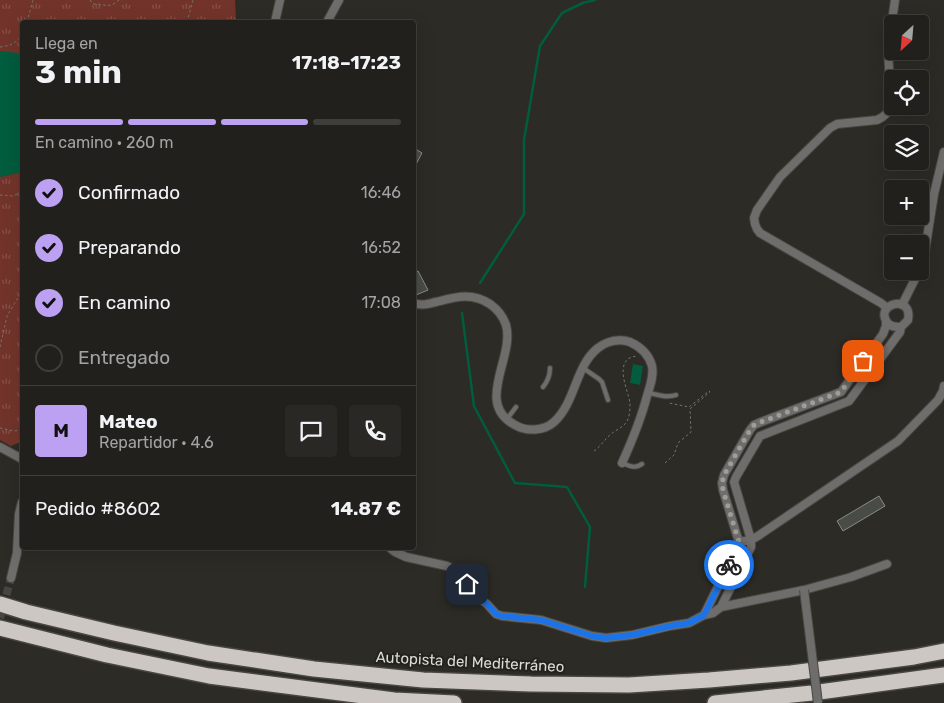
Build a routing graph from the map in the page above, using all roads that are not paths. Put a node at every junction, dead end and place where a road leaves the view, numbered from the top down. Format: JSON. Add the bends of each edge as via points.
{"nodes":[{"id":1,"x":280,"y":0,"type":"edge"},
{"id":2,"x":338,"y":0,"type":"edge"},
{"id":3,"x":894,"y":0,"type":"edge"},
{"id":4,"x":275,"y":20,"type":"edge"},
{"id":5,"x":328,"y":20,"type":"edge"},
{"id":6,"x":944,"y":152,"type":"edge"},
{"id":7,"x":927,"y":235,"type":"edge"},
{"id":8,"x":915,"y":280,"type":"edge"},
{"id":9,"x":416,"y":303,"type":"edge"},
{"id":10,"x":902,"y":305,"type":"junction"},
{"id":11,"x":887,"y":308,"type":"junction"},
{"id":12,"x":886,"y":321,"type":"junction"},
{"id":13,"x":901,"y":326,"type":"junction"},
{"id":14,"x":550,"y":368,"type":"dead end"},
{"id":15,"x":583,"y":368,"type":"junction"},
{"id":16,"x":543,"y":386,"type":"dead end"},
{"id":17,"x":944,"y":386,"type":"edge"},
{"id":18,"x":648,"y":392,"type":"junction"},
{"id":19,"x":676,"y":395,"type":"dead end"},
{"id":20,"x":608,"y":400,"type":"dead end"},
{"id":21,"x":516,"y":407,"type":"dead end"},
{"id":22,"x":506,"y":419,"type":"junction"},
{"id":23,"x":0,"y":447,"type":"edge"},
{"id":24,"x":20,"y":459,"type":"edge"},
{"id":25,"x":622,"y":463,"type":"joint"},
{"id":26,"x":642,"y":464,"type":"dead end"},
{"id":27,"x":20,"y":510,"type":"edge"},
{"id":28,"x":751,"y":540,"type":"junction"},
{"id":29,"x":739,"y":542,"type":"junction"},
{"id":30,"x":392,"y":550,"type":"edge"},
{"id":31,"x":887,"y":564,"type":"dead end"},
{"id":32,"x":11,"y":578,"type":"tunnel mouth"},
{"id":33,"x":804,"y":590,"type":"junction"},
{"id":34,"x":0,"y":604,"type":"edge"},
{"id":35,"x":721,"y":607,"type":"junction"},
{"id":36,"x":704,"y":615,"type":"junction"},
{"id":37,"x":0,"y":628,"type":"edge"},
{"id":38,"x":944,"y":651,"type":"edge"},
{"id":39,"x":944,"y":675,"type":"edge"},
{"id":40,"x":454,"y":703,"type":"edge"},
{"id":41,"x":715,"y":703,"type":"edge"},
{"id":42,"x":818,"y":703,"type":"edge"}],
"edges":[{"from":1,"to":4,"type":"street"},
{"from":2,"to":5,"type":"street"},
{"from":3,"to":11,"type":"street","via":[[888,50],[891,102],[887,113],[877,120],[837,124],[830,128],[780,177],[754,218],[760,233]]},
{"from":6,"to":7,"type":"street"},
{"from":8,"to":10,"type":"street"},
{"from":9,"to":22,"type":"street","via":[[424,305],[469,296],[483,300],[503,317],[507,333],[506,350],[496,396]]},
{"from":10,"to":11,"type":"street","via":[[894,304]]},
{"from":10,"to":13,"type":"street","via":[[909,314]]},
{"from":11,"to":12,"type":"street"},
{"from":12,"to":13,"type":"street","via":[[890,326]]},
{"from":12,"to":29,"type":"street","via":[[882,334],[841,392],[761,422],[750,430],[722,483]]},
{"from":13,"to":28,"type":"street","via":[[900,332],[849,401],[760,436],[734,482]]},
{"from":14,"to":16,"type":"lane","via":[[550,375]]},
{"from":15,"to":18,"type":"street","via":[[600,346],[616,340],[628,341],[647,354],[652,366]]},
{"from":15,"to":20,"type":"lane","via":[[602,382]]},
{"from":15,"to":22,"type":"street","via":[[561,414],[548,426],[529,430]]},
{"from":17,"to":28,"type":"street","via":[[938,400],[898,441]]},
{"from":18,"to":19,"type":"lane"},
{"from":18,"to":25,"type":"street"},
{"from":21,"to":22,"type":"lane"},
{"from":23,"to":24,"type":"street"},
{"from":25,"to":26,"type":"lane","via":[[632,467]]},
{"from":27,"to":32,"type":"street","via":[[17,553]]},
{"from":28,"to":29,"type":"street"},
{"from":28,"to":35,"type":"street","via":[[751,548]]},
{"from":29,"to":36,"type":"street"},
{"from":30,"to":36,"type":"street","via":[[455,570],[472,593],[496,614],[541,620],[592,636],[632,635],[689,623]]},
{"from":31,"to":33,"type":"street"},
{"from":33,"to":35,"type":"street"},
{"from":33,"to":42,"type":"street","bridge":true},
{"from":34,"to":38,"type":"highway","name":"Autopista del Mediterráneo","via":[[208,653],[314,669],[433,680],[629,685],[791,673]]},
{"from":35,"to":36,"type":"street"},
{"from":37,"to":40,"type":"highway","via":[[209,676],[394,700]]},
{"from":39,"to":41,"type":"highway"}]}
